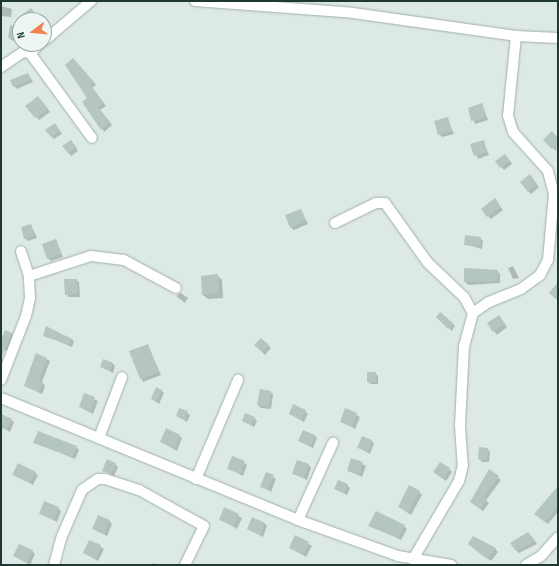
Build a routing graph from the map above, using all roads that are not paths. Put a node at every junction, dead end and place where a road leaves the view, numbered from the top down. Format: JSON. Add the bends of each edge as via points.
{"nodes":[{"id":1,"x":91,"y":1,"type":"edge"},
{"id":2,"x":195,"y":1,"type":"edge"},
{"id":3,"x":52,"y":34,"type":"edge"},
{"id":4,"x":516,"y":36,"type":"junction"},
{"id":5,"x":558,"y":38,"type":"edge"},
{"id":6,"x":30,"y":53,"type":"joint"},
{"id":7,"x":3,"y":61,"type":"edge"},
{"id":8,"x":92,"y":138,"type":"dead end"},
{"id":9,"x":335,"y":223,"type":"dead end"},
{"id":10,"x":21,"y":251,"type":"dead end"},
{"id":11,"x":29,"y":276,"type":"junction"},
{"id":12,"x":176,"y":288,"type":"dead end"},
{"id":13,"x":473,"y":313,"type":"junction"},
{"id":14,"x":122,"y":377,"type":"dead end"},
{"id":15,"x":1,"y":380,"type":"edge"},
{"id":16,"x":238,"y":380,"type":"dead end"},
{"id":17,"x":1,"y":398,"type":"edge"},
{"id":18,"x":98,"y":438,"type":"junction"},
{"id":19,"x":333,"y":443,"type":"dead end"},
{"id":20,"x":196,"y":479,"type":"junction"},
{"id":21,"x":298,"y":520,"type":"junction"},
{"id":22,"x":558,"y":537,"type":"edge"},
{"id":23,"x":412,"y":558,"type":"junction"},
{"id":24,"x":448,"y":564,"type":"edge"},
{"id":25,"x":54,"y":565,"type":"edge"},
{"id":26,"x":185,"y":565,"type":"edge"},
{"id":27,"x":526,"y":565,"type":"edge"}],
"edges":[{"from":1,"to":3,"type":"street"},
{"from":2,"to":4,"type":"street","via":[[353,12]]},
{"from":4,"to":5,"type":"street"},
{"from":4,"to":13,"type":"street","via":[[508,116],[513,132],[548,171],[554,194],[548,260],[540,275],[521,289],[489,302]]},
{"from":6,"to":7,"type":"street","via":[[23,52]]},
{"from":6,"to":8,"type":"street"},
{"from":9,"to":13,"type":"street","via":[[376,203],[385,204],[428,263],[464,297]]},
{"from":10,"to":11,"type":"street"},
{"from":11,"to":12,"type":"street","via":[[91,256],[124,260]]},
{"from":11,"to":15,"type":"street","via":[[30,298],[26,316]]},
{"from":13,"to":23,"type":"street","via":[[464,346],[460,426],[462,465],[459,481]]},
{"from":14,"to":18,"type":"street"},
{"from":16,"to":20,"type":"street"},
{"from":17,"to":18,"type":"street"},
{"from":18,"to":20,"type":"street"},
{"from":19,"to":21,"type":"street"},
{"from":20,"to":21,"type":"street"},
{"from":21,"to":23,"type":"street","via":[[398,556]]},
{"from":22,"to":27,"type":"street","via":[[541,556]]},
{"from":23,"to":24,"type":"street"},
{"from":25,"to":26,"type":"street","via":[[62,536],[82,490],[98,479],[139,490],[204,526]]}]}
